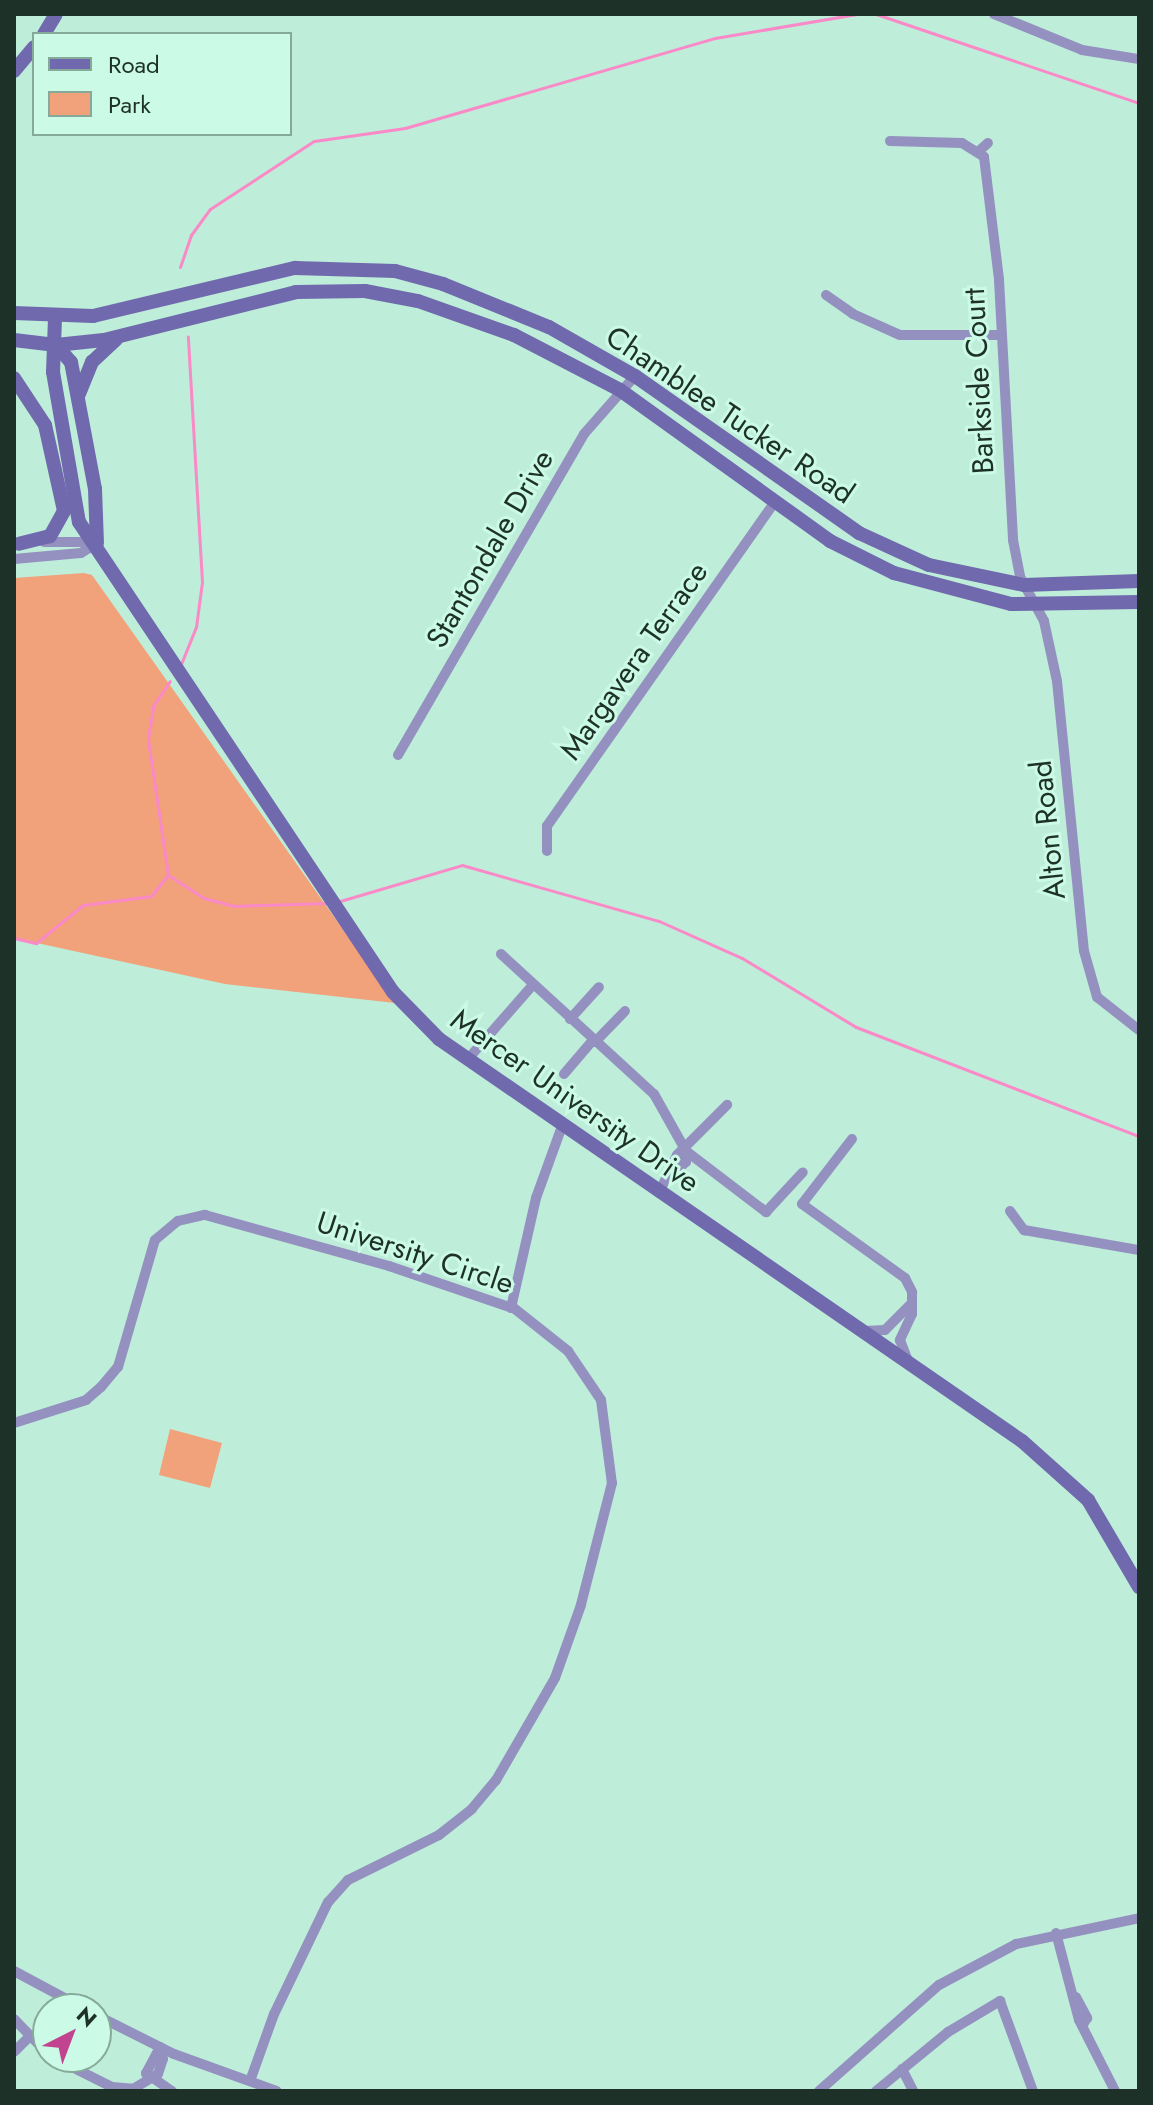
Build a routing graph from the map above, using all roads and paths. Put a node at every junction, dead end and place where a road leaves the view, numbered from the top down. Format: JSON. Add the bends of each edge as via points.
{"nodes":[{"id":1,"x":56,"y":14,"type":"edge"},
{"id":2,"x":994,"y":14,"type":"edge"},
{"id":3,"x":45,"y":32,"type":"edge"},
{"id":4,"x":32,"y":49,"type":"edge"},
{"id":5,"x":1139,"y":59,"type":"edge"},
{"id":6,"x":14,"y":71,"type":"edge"},
{"id":7,"x":890,"y":141,"type":"dead end"},
{"id":8,"x":988,"y":143,"type":"dead end"},
{"id":9,"x":979,"y":151,"type":"junction"},
{"id":10,"x":826,"y":295,"type":"dead end"},
{"id":11,"x":14,"y":313,"type":"edge"},
{"id":12,"x":55,"y":318,"type":"junction"},
{"id":13,"x":121,"y":335,"type":"junction"},
{"id":14,"x":1001,"y":335,"type":"junction"},
{"id":15,"x":14,"y":340,"type":"edge"},
{"id":16,"x":56,"y":345,"type":"junction"},
{"id":17,"x":635,"y":376,"type":"junction"},
{"id":18,"x":14,"y":378,"type":"edge"},
{"id":19,"x":620,"y":390,"type":"junction"},
{"id":20,"x":78,"y":398,"type":"junction"},
{"id":21,"x":775,"y":502,"type":"junction"},
{"id":22,"x":97,"y":543,"type":"junction"},
{"id":23,"x":16,"y":549,"type":"edge"},
{"id":24,"x":1139,"y":581,"type":"edge"},
{"id":25,"x":1024,"y":585,"type":"junction"},
{"id":26,"x":1139,"y":602,"type":"edge"},
{"id":27,"x":1037,"y":606,"type":"junction"},
{"id":28,"x":398,"y":755,"type":"dead end"},
{"id":29,"x":547,"y":851,"type":"dead end"},
{"id":30,"x":501,"y":954,"type":"dead end"},
{"id":31,"x":532,"y":986,"type":"junction"},
{"id":32,"x":599,"y":987,"type":"dead end"},
{"id":33,"x":625,"y":1011,"type":"dead end"},
{"id":34,"x":570,"y":1019,"type":"junction"},
{"id":35,"x":1139,"y":1030,"type":"edge"},
{"id":36,"x":594,"y":1041,"type":"junction"},
{"id":37,"x":468,"y":1059,"type":"junction"},
{"id":38,"x":564,"y":1074,"type":"dead end"},
{"id":39,"x":727,"y":1105,"type":"dead end"},
{"id":40,"x":562,"y":1126,"type":"junction"},
{"id":41,"x":852,"y":1139,"type":"dead end"},
{"id":42,"x":686,"y":1151,"type":"junction"},
{"id":43,"x":803,"y":1172,"type":"dead end"},
{"id":44,"x":659,"y":1193,"type":"junction"},
{"id":45,"x":1010,"y":1211,"type":"dead end"},
{"id":46,"x":1139,"y":1250,"type":"edge"},
{"id":47,"x":911,"y":1304,"type":"junction"},
{"id":48,"x":511,"y":1308,"type":"junction"},
{"id":49,"x":890,"y":1324,"type":"junction"},
{"id":50,"x":858,"y":1331,"type":"junction"},
{"id":51,"x":902,"y":1332,"type":"junction"},
{"id":52,"x":914,"y":1371,"type":"junction"},
{"id":53,"x":14,"y":1423,"type":"edge"},
{"id":54,"x":1139,"y":1587,"type":"edge"},
{"id":55,"x":1139,"y":1918,"type":"edge"},
{"id":56,"x":1056,"y":1933,"type":"junction"},
{"id":57,"x":14,"y":1971,"type":"edge"},
{"id":58,"x":55,"y":1993,"type":"edge"},
{"id":59,"x":14,"y":2019,"type":"edge"},
{"id":60,"x":112,"y":2023,"type":"edge"},
{"id":61,"x":29,"y":2037,"type":"junction"},
{"id":62,"x":32,"y":2040,"type":"edge"},
{"id":63,"x":160,"y":2047,"type":"junction"},
{"id":64,"x":14,"y":2052,"type":"edge"},
{"id":65,"x":902,"y":2069,"type":"junction"},
{"id":66,"x":84,"y":2073,"type":"edge"},
{"id":67,"x":151,"y":2080,"type":"junction"},
{"id":68,"x":250,"y":2081,"type":"junction"},
{"id":69,"x":172,"y":2091,"type":"edge"},
{"id":70,"x":277,"y":2091,"type":"edge"},
{"id":71,"x":819,"y":2091,"type":"edge"},
{"id":72,"x":876,"y":2091,"type":"edge"},
{"id":73,"x":913,"y":2091,"type":"edge"},
{"id":74,"x":1033,"y":2091,"type":"edge"},
{"id":75,"x":1115,"y":2091,"type":"edge"}],
"edges":[{"from":1,"to":3,"type":"main road"},
{"from":2,"to":5,"type":"street","via":[[1082,50]]},
{"from":4,"to":6,"type":"main road"},
{"from":7,"to":9,"type":"street","via":[[962,143]]},
{"from":8,"to":9,"type":"street"},
{"from":9,"to":14,"type":"street","name":"Barkside Court","via":[[988,178]]},
{"from":10,"to":14,"type":"street","via":[[900,335]]},
{"from":11,"to":12,"type":"main road","name":"Chamblee Tucker Road"},
{"from":12,"to":16,"type":"main road","name":"Mercer University Drive"},
{"from":12,"to":17,"type":"main road","name":"Chamblee Tucker Road","via":[[93,316],[295,268],[368,267],[443,284],[549,327]]},
{"from":13,"to":16,"type":"main road","name":"Chamblee Tucker Road"},
{"from":13,"to":19,"type":"main road","name":"Chamblee Tucker Road","via":[[296,292],[365,291],[483,321]]},
{"from":13,"to":20,"type":"main road","via":[[92,362]]},
{"from":14,"to":25,"type":"street","name":"Barkside Court","via":[[1013,540]]},
{"from":15,"to":16,"type":"main road","name":"Chamblee Tucker Road"},
{"from":16,"to":20,"type":"main road","name":"Mercer University Drive","via":[[71,360]]},
{"from":16,"to":22,"type":"main road","name":"Mercer University Drive","via":[[53,372],[72,490],[79,522]]},
{"from":17,"to":19,"type":"street","name":"Stantondale Drive"},
{"from":17,"to":25,"type":"main road","name":"Chamblee Tucker Road","via":[[859,533],[929,565]]},
{"from":18,"to":23,"type":"main road","via":[[45,425],[64,511],[50,536]]},
{"from":19,"to":21,"type":"main road","name":"Chamblee Tucker Road"},
{"from":19,"to":28,"type":"street","name":"Stantondale Drive","via":[[584,434]]},
{"from":20,"to":22,"type":"main road","name":"Mercer University Drive","via":[[95,489]]},
{"from":21,"to":27,"type":"main road","name":"Chamblee Tucker Road","via":[[830,541],[894,573],[973,598]]},
{"from":21,"to":29,"type":"street","name":"Margavera Terrace","via":[[547,826]]},
{"from":22,"to":23,"type":"street","via":[[81,553]]},
{"from":22,"to":37,"type":"main road","name":"Mercer University Drive","via":[[169,663],[393,992],[439,1039]]},
{"from":24,"to":25,"type":"main road","name":"Chamblee Tucker Road"},
{"from":25,"to":27,"type":"street","name":"Barkside Court"},
{"from":26,"to":27,"type":"main road","name":"Chamblee Tucker Road"},
{"from":27,"to":35,"type":"street","name":"Alton Road","via":[[1057,681],[1089,978],[1110,1012]]},
{"from":30,"to":31,"type":"street"},
{"from":31,"to":34,"type":"street"},
{"from":31,"to":37,"type":"street"},
{"from":32,"to":34,"type":"street"},
{"from":33,"to":36,"type":"street"},
{"from":34,"to":36,"type":"street"},
{"from":36,"to":38,"type":"street"},
{"from":36,"to":42,"type":"street","via":[[654,1094]]},
{"from":37,"to":40,"type":"main road","name":"Mercer University Drive"},
{"from":39,"to":42,"type":"street"},
{"from":40,"to":44,"type":"main road","name":"Mercer University Drive"},
{"from":40,"to":48,"type":"street","via":[[536,1198]]},
{"from":41,"to":47,"type":"street","via":[[802,1204],[905,1278]]},
{"from":42,"to":43,"type":"street","via":[[766,1212]]},
{"from":42,"to":44,"type":"street","via":[[677,1155]]},
{"from":44,"to":50,"type":"main road","name":"Mercer University Drive"},
{"from":45,"to":46,"type":"street","via":[[1024,1230]]},
{"from":47,"to":49,"type":"street"},
{"from":47,"to":51,"type":"street","via":[[912,1314]]},
{"from":48,"to":53,"type":"street","name":"University Circle","via":[[389,1266],[205,1215],[191,1217],[155,1240],[118,1367],[101,1387],[75,1405]]},
{"from":48,"to":68,"type":"street","name":"University Circle","via":[[568,1351],[601,1400],[607,1425],[612,1483],[581,1605],[555,1678],[480,1799],[439,1835],[348,1880],[328,1902],[274,2014]]},
{"from":49,"to":50,"type":"street","via":[[885,1330]]},
{"from":49,"to":51,"type":"street"},
{"from":50,"to":52,"type":"main road","name":"Mercer University Drive"},
{"from":51,"to":52,"type":"street","via":[[904,1354]]},
{"from":52,"to":54,"type":"main road","name":"Mercer University Drive","via":[[1058,1471],[1115,1539]]},
{"from":55,"to":56,"type":"street"},
{"from":56,"to":71,"type":"street","via":[[1016,1944],[939,1985]]},
{"from":56,"to":75,"type":"street","via":[[1087,2018],[1084,2023]]},
{"from":57,"to":58,"type":"street"},
{"from":59,"to":61,"type":"street"},
{"from":60,"to":63,"type":"street"},
{"from":61,"to":62,"type":"street"},
{"from":61,"to":64,"type":"street"},
{"from":63,"to":67,"type":"street","via":[[146,2073]]},
{"from":63,"to":68,"type":"street"},
{"from":65,"to":72,"type":"street"},
{"from":65,"to":73,"type":"street"},
{"from":65,"to":74,"type":"street","via":[[948,2032],[1000,2001]]},
{"from":66,"to":67,"type":"street","via":[[112,2087],[133,2089]]},
{"from":67,"to":69,"type":"street"},
{"from":68,"to":70,"type":"street"}]}
